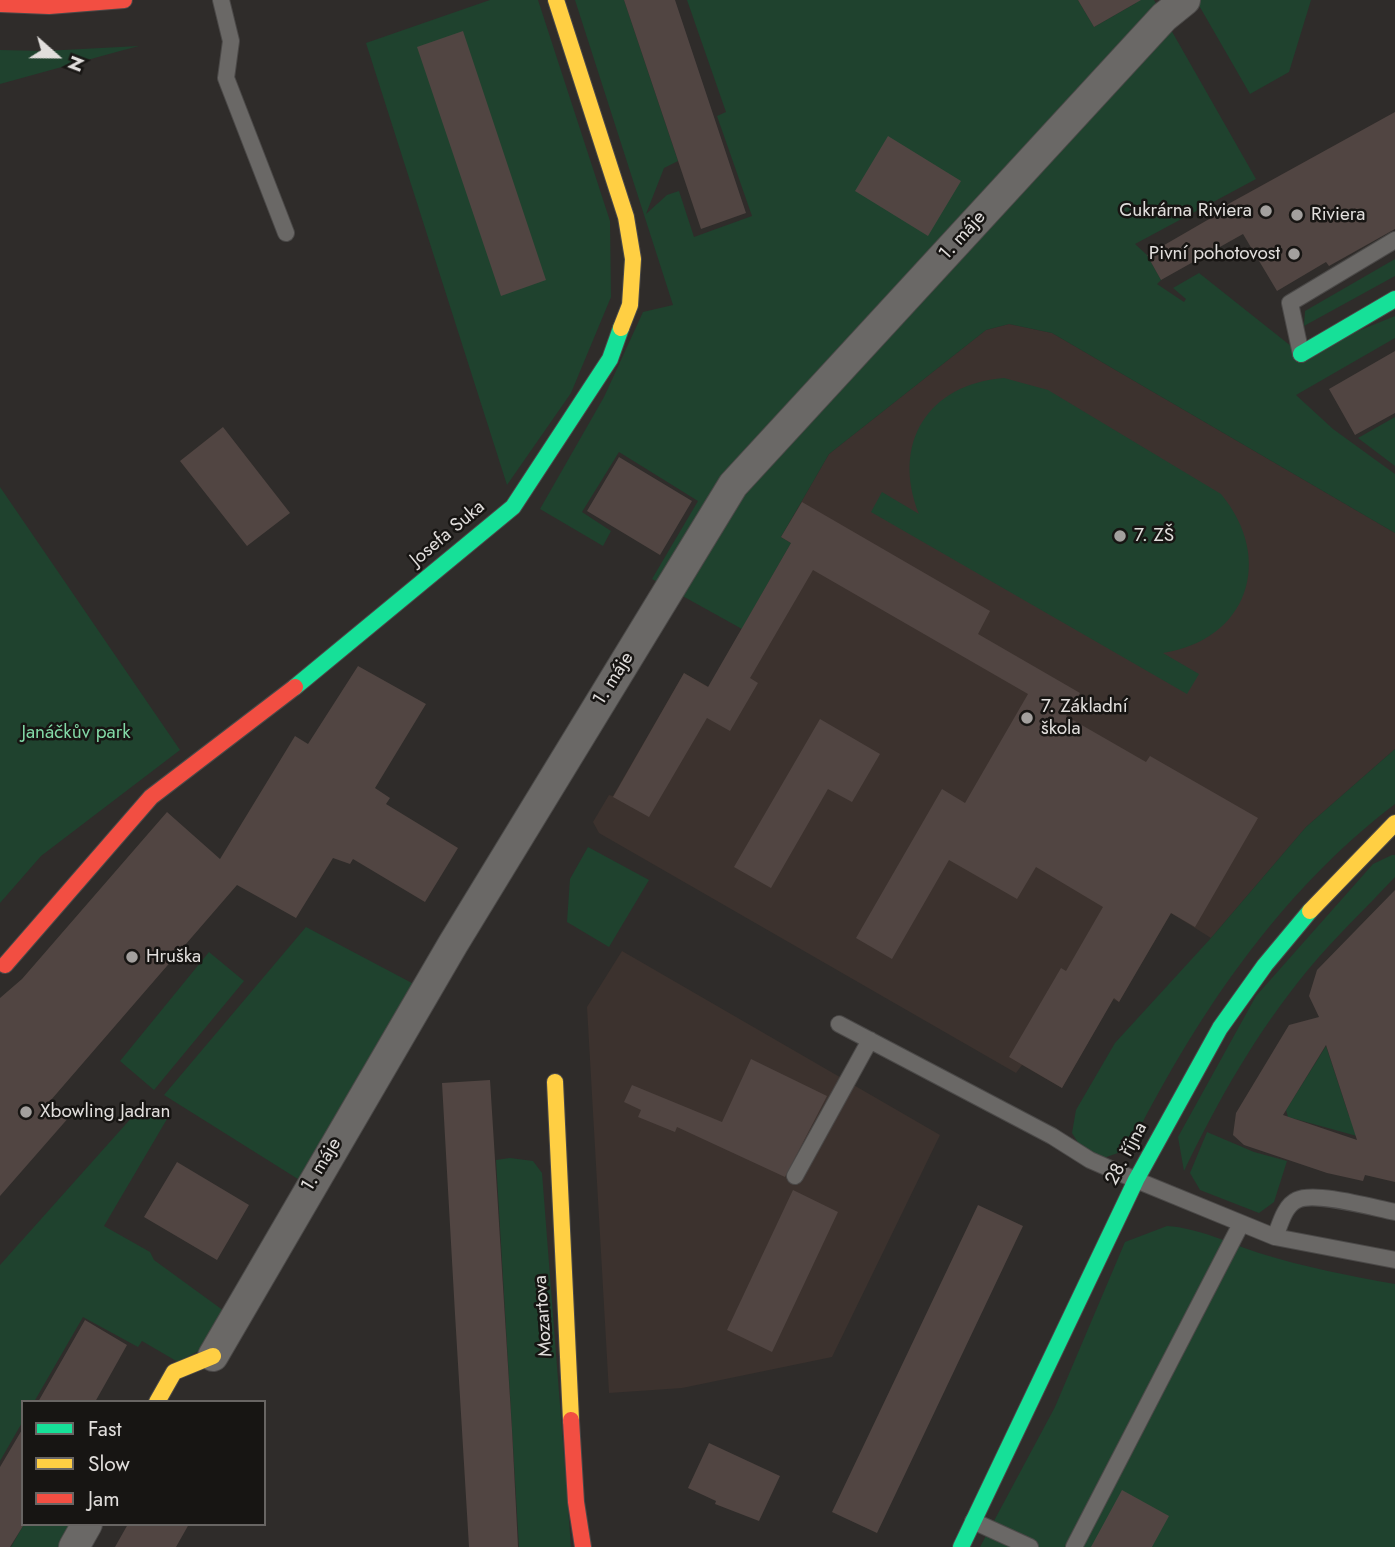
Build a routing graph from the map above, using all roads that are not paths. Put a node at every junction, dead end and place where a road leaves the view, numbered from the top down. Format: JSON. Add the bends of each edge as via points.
{"nodes":[{"id":1,"x":124,"y":0,"type":"edge"},
{"id":2,"x":221,"y":0,"type":"edge"},
{"id":3,"x":556,"y":0,"type":"edge"},
{"id":4,"x":0,"y":4,"type":"edge"},
{"id":5,"x":1174,"y":8,"type":"edge"},
{"id":6,"x":286,"y":233,"type":"dead end"},
{"id":7,"x":1395,"y":240,"type":"edge"},
{"id":8,"x":1395,"y":299,"type":"edge"},
{"id":9,"x":1301,"y":354,"type":"joint"},
{"id":10,"x":1395,"y":823,"type":"edge"},
{"id":11,"x":5,"y":965,"type":"dead end"},
{"id":12,"x":839,"y":1024,"type":"dead end"},
{"id":13,"x":870,"y":1040,"type":"junction"},
{"id":14,"x":555,"y":1082,"type":"dead end"},
{"id":15,"x":794,"y":1176,"type":"dead end"},
{"id":16,"x":1136,"y":1180,"type":"junction"},
{"id":17,"x":1395,"y":1212,"type":"edge"},
{"id":18,"x":1241,"y":1224,"type":"junction"},
{"id":19,"x":1275,"y":1237,"type":"junction"},
{"id":20,"x":1395,"y":1259,"type":"edge"},
{"id":21,"x":213,"y":1356,"type":"joint"},
{"id":22,"x":158,"y":1400,"type":"edge"},
{"id":23,"x":973,"y":1521,"type":"junction"},
{"id":24,"x":86,"y":1526,"type":"edge"},
{"id":25,"x":74,"y":1547,"type":"edge"},
{"id":26,"x":583,"y":1547,"type":"edge"},
{"id":27,"x":961,"y":1547,"type":"edge"},
{"id":28,"x":1030,"y":1547,"type":"edge"},
{"id":29,"x":1074,"y":1547,"type":"edge"}],
"edges":[{"from":1,"to":4,"type":"street","via":[[60,6]]},
{"from":2,"to":6,"type":"lane","via":[[231,41],[226,78]]},
{"from":3,"to":11,"type":"street","name":"Josefa Suka","via":[[626,217],[633,259],[630,305],[610,359],[513,507],[340,652],[151,797]]},
{"from":5,"to":21,"type":"street","name":"1. máje","via":[[733,485],[453,944]]},
{"from":7,"to":9,"type":"lane","via":[[1290,303]]},
{"from":8,"to":9,"type":"street"},
{"from":10,"to":16,"type":"street","name":"28. října","via":[[1326,892],[1265,965],[1220,1028]]},
{"from":12,"to":13,"type":"lane"},
{"from":13,"to":15,"type":"lane"},
{"from":13,"to":16,"type":"lane","via":[[1090,1160]]},
{"from":14,"to":26,"type":"street","name":"Mozartova","via":[[561,1261],[576,1506]]},
{"from":16,"to":18,"type":"lane"},
{"from":16,"to":23,"type":"street","name":"28. října"},
{"from":17,"to":19,"type":"lane","via":[[1312,1197],[1296,1200]]},
{"from":18,"to":19,"type":"lane"},
{"from":18,"to":29,"type":"lane"},
{"from":19,"to":20,"type":"lane"},
{"from":21,"to":22,"type":"street","name":"1. máje","via":[[174,1372]]},
{"from":23,"to":27,"type":"street","name":"28. října"},
{"from":23,"to":28,"type":"lane"},
{"from":24,"to":25,"type":"street"}]}
